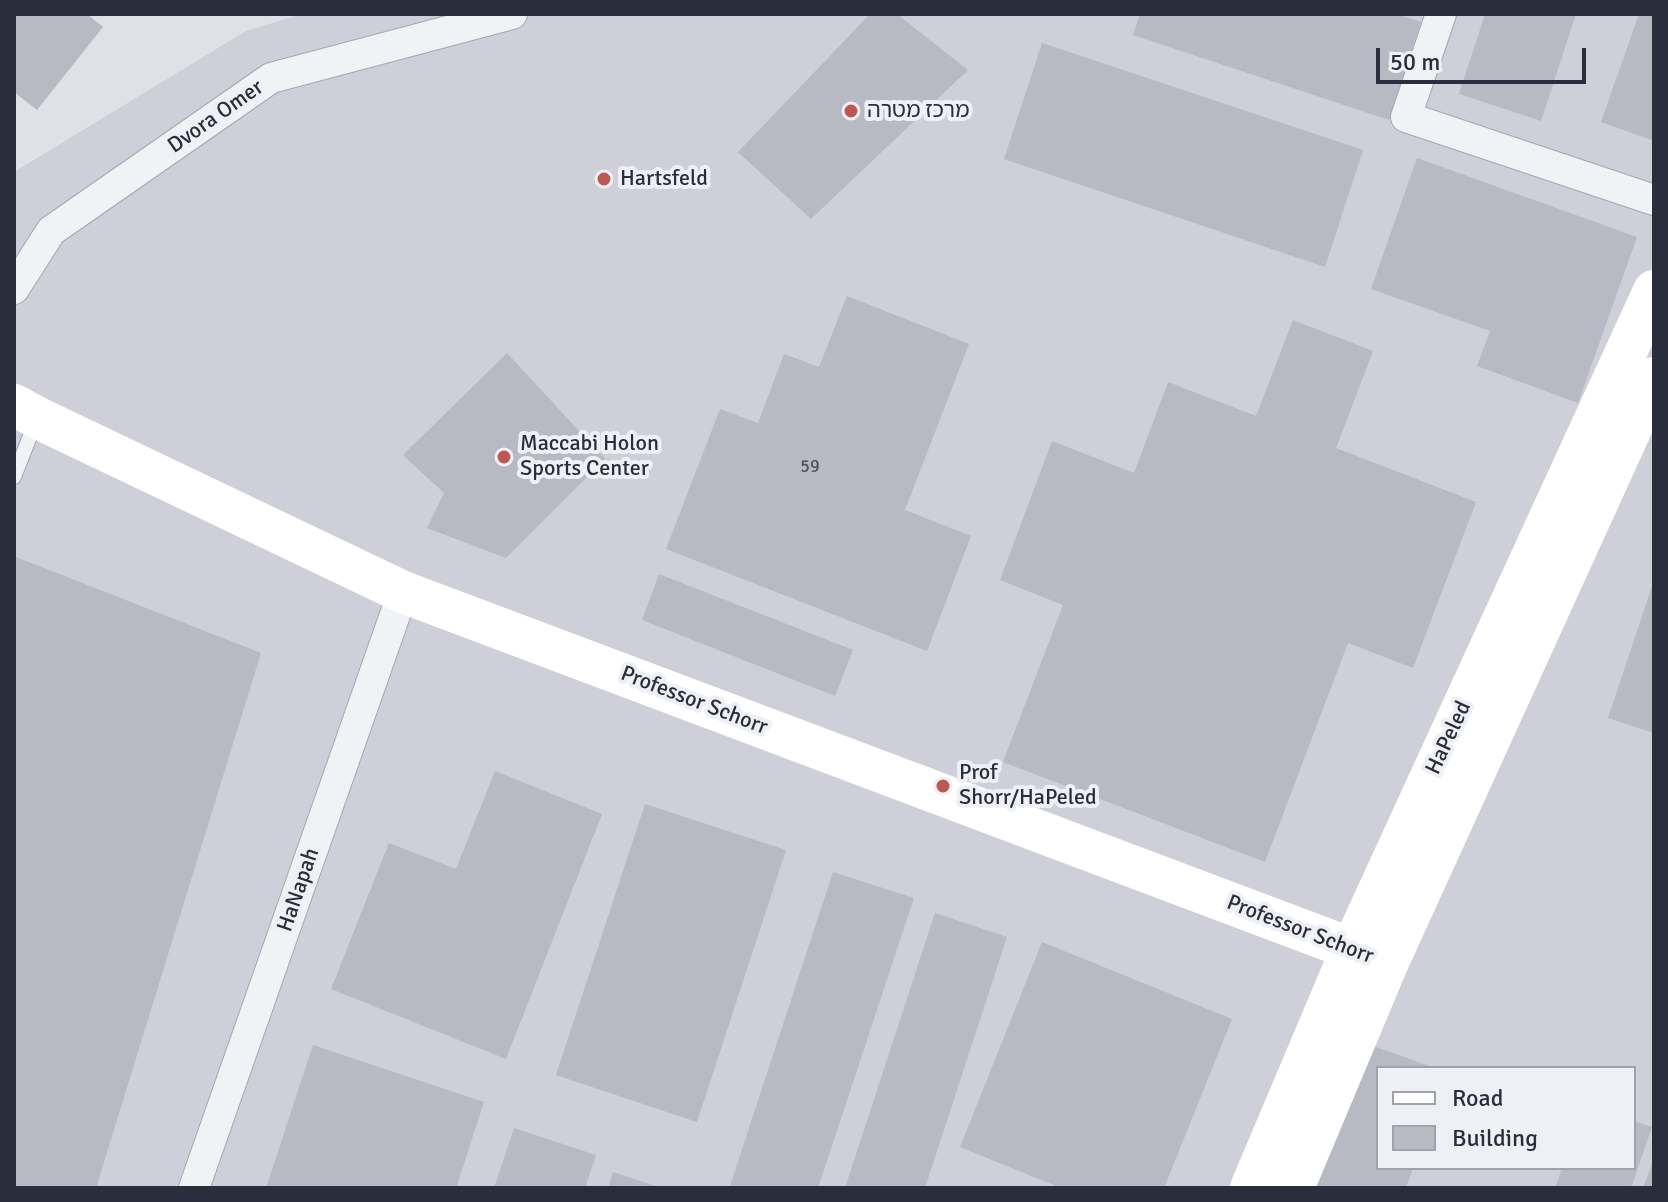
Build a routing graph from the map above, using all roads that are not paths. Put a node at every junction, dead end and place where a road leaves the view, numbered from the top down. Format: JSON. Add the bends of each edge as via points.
{"nodes":[{"id":1,"x":512,"y":14,"type":"edge"},
{"id":2,"x":1441,"y":14,"type":"edge"},
{"id":3,"x":472,"y":19,"type":"edge"},
{"id":4,"x":1654,"y":200,"type":"edge"},
{"id":5,"x":14,"y":289,"type":"edge"},
{"id":6,"x":1654,"y":291,"type":"edge"},
{"id":7,"x":1654,"y":378,"type":"edge"},
{"id":8,"x":26,"y":411,"type":"edge"},
{"id":9,"x":14,"y":477,"type":"edge"},
{"id":10,"x":403,"y":592,"type":"junction"},
{"id":11,"x":1370,"y":956,"type":"junction"},
{"id":12,"x":194,"y":1188,"type":"edge"},
{"id":13,"x":1251,"y":1188,"type":"edge"},
{"id":14,"x":1293,"y":1188,"type":"edge"}],
"edges":[{"from":1,"to":3,"type":"street","name":"Dvora Omer"},
{"from":2,"to":4,"type":"street","via":[[1406,117]]},
{"from":3,"to":5,"type":"street","name":"Dvora Omer","via":[[271,78],[51,231]]},
{"from":6,"to":11,"type":"street","name":"HaPeled"},
{"from":7,"to":11,"type":"street","name":"HaPeled"},
{"from":8,"to":9,"type":"lane"},
{"from":8,"to":10,"type":"street","name":"Professor Schorr"},
{"from":10,"to":11,"type":"street","name":"Professor Schorr"},
{"from":10,"to":12,"type":"street","name":"HaNapah"},
{"from":11,"to":13,"type":"street","name":"HaPeled"},
{"from":11,"to":14,"type":"street","name":"HaPeled"}]}
